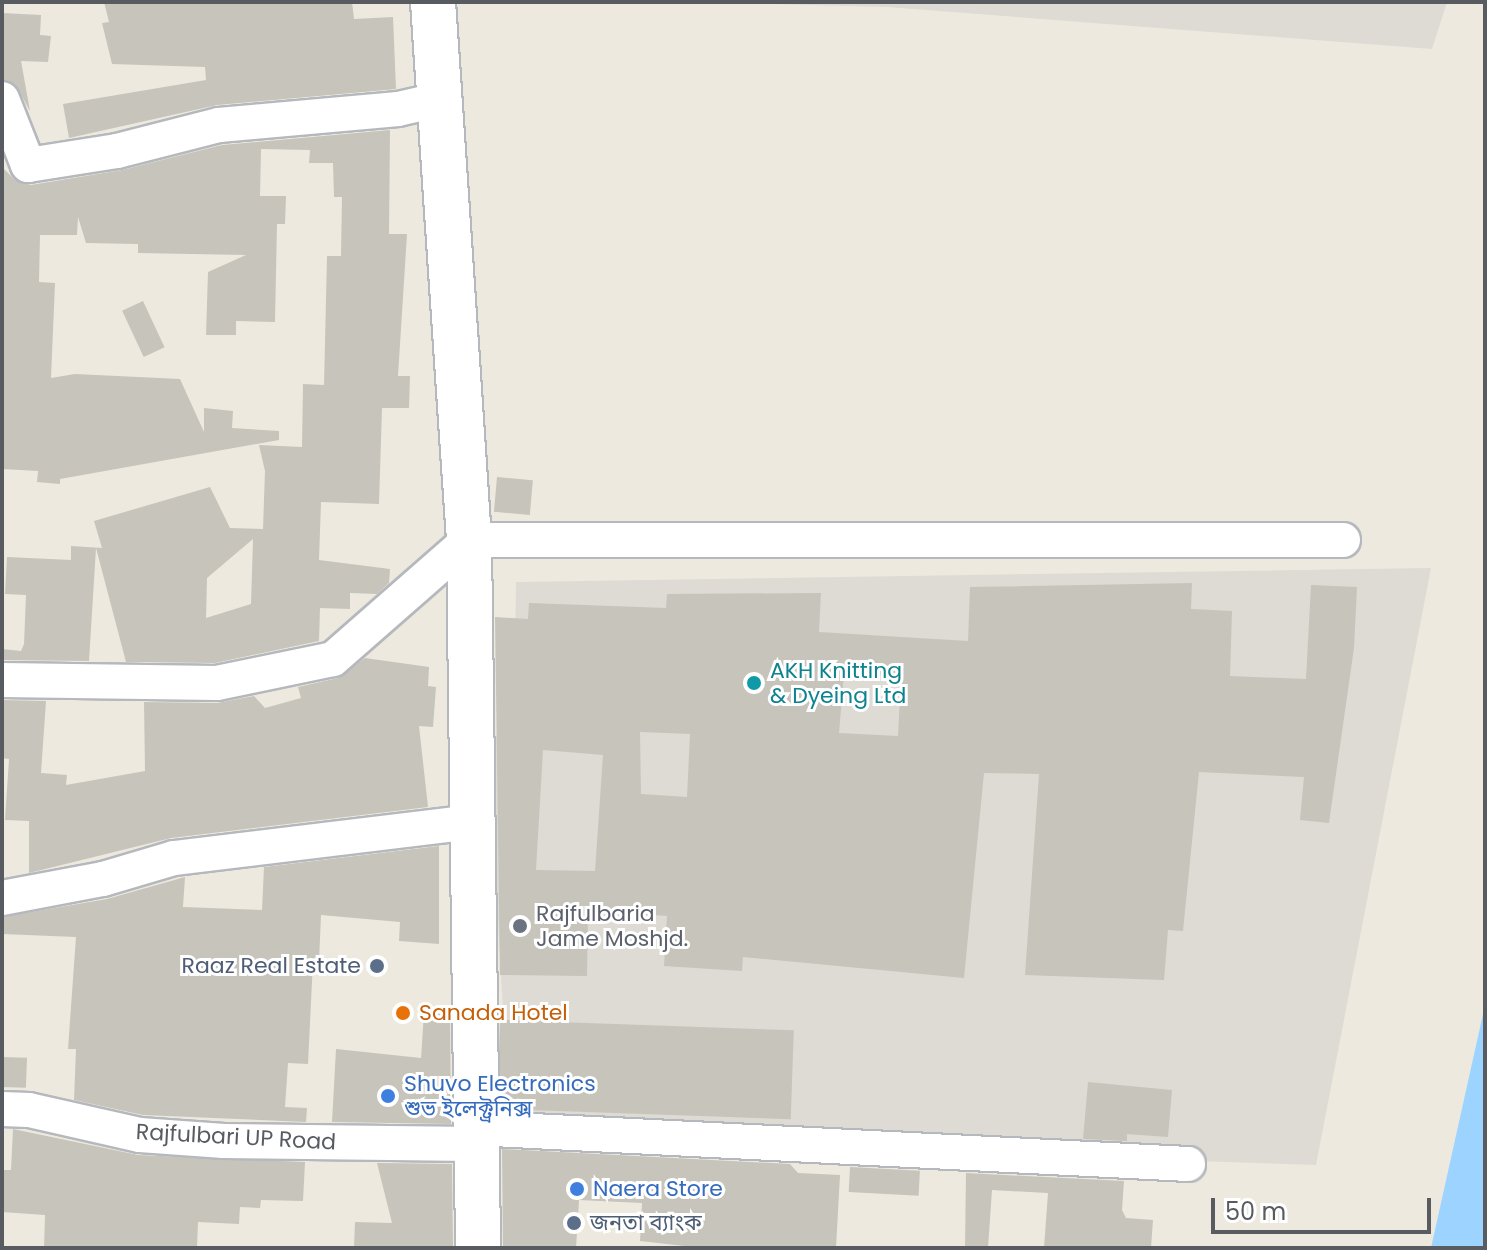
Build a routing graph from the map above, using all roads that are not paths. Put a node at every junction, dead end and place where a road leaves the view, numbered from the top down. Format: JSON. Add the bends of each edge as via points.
{"nodes":[{"id":1,"x":433,"y":2,"type":"edge"},
{"id":2,"x":2,"y":99,"type":"edge"},
{"id":3,"x":442,"y":99,"type":"junction"},
{"id":4,"x":469,"y":540,"type":"junction"},
{"id":5,"x":1343,"y":540,"type":"dead end"},
{"id":6,"x":2,"y":680,"type":"edge"},
{"id":7,"x":471,"y":822,"type":"junction"},
{"id":8,"x":2,"y":898,"type":"edge"},
{"id":9,"x":2,"y":1109,"type":"edge"},
{"id":10,"x":473,"y":1136,"type":"junction"},
{"id":11,"x":1188,"y":1164,"type":"dead end"},
{"id":12,"x":478,"y":1248,"type":"edge"}],
"edges":[{"from":1,"to":3,"type":"street"},
{"from":2,"to":3,"type":"street","via":[[28,165],[117,151],[219,125],[398,109]]},
{"from":3,"to":4,"type":"street"},
{"from":4,"to":5,"type":"street"},
{"from":4,"to":6,"type":"street","via":[[333,659],[217,683]]},
{"from":4,"to":7,"type":"street"},
{"from":7,"to":8,"type":"street","via":[[174,858],[103,879]]},
{"from":7,"to":10,"type":"street"},
{"from":9,"to":10,"type":"street","name":"Rajfulbari UP Road","via":[[29,1110],[140,1135],[196,1139]]},
{"from":10,"to":11,"type":"street","name":"Rajfulbari UP Road"},
{"from":10,"to":12,"type":"street"}]}
